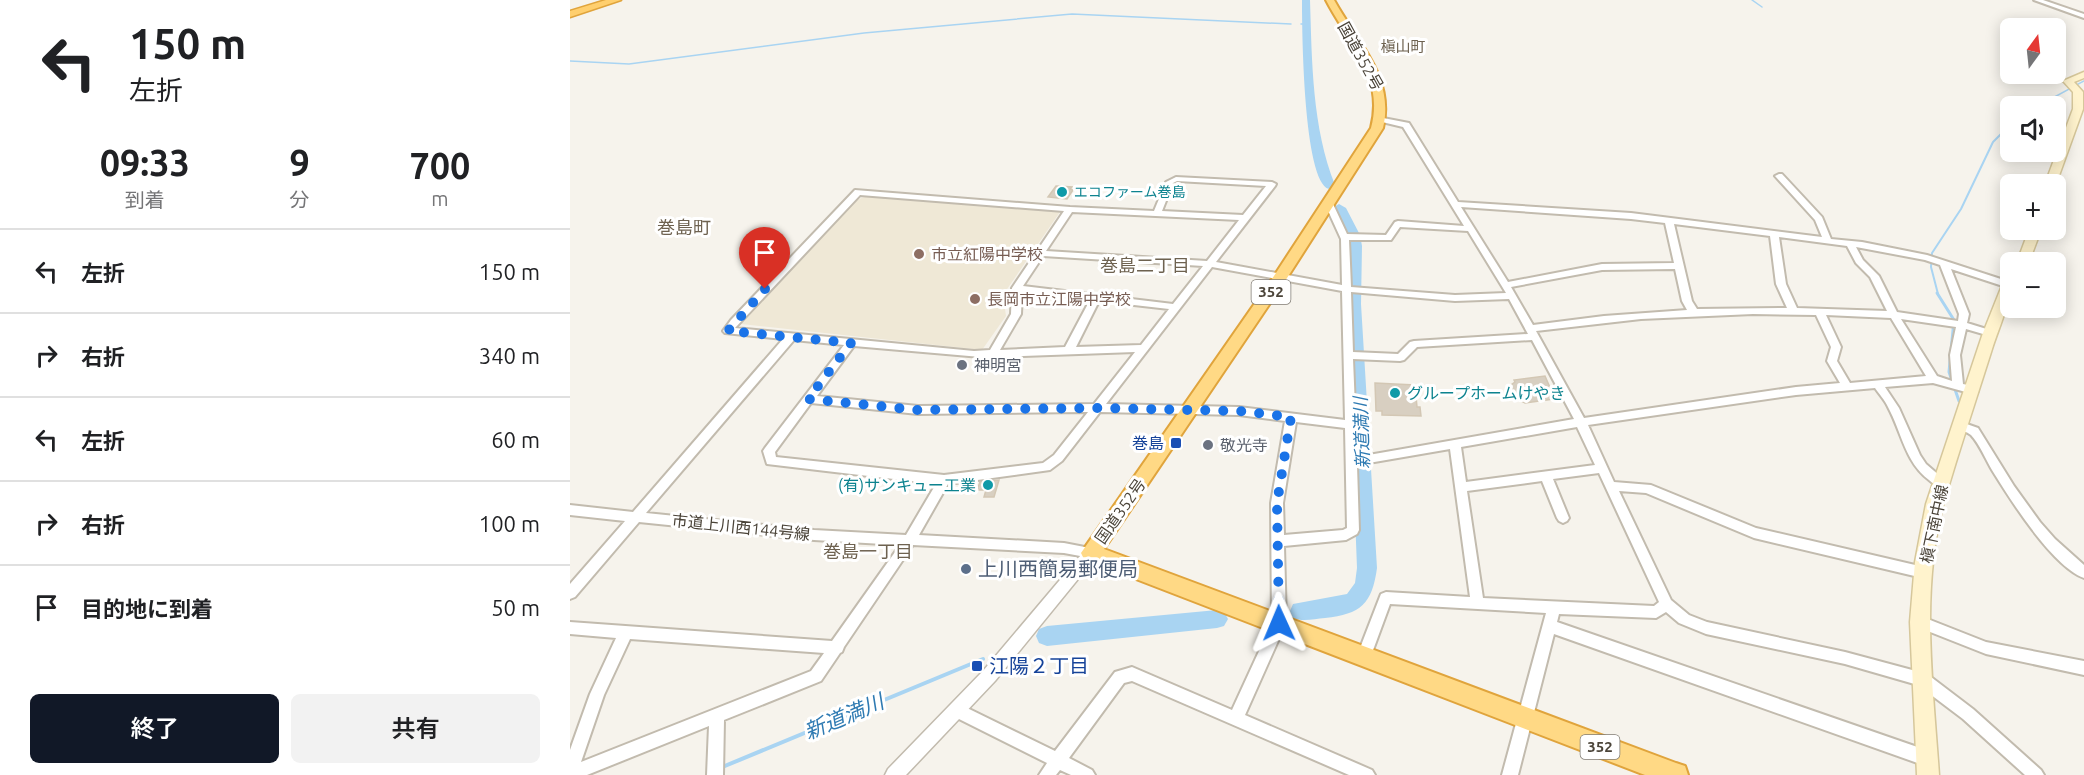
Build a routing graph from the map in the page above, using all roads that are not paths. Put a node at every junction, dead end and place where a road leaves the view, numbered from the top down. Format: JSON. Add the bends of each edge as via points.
{"nodes":[{"id":1,"x":594,"y":0,"type":"edge"},
{"id":2,"x":600,"y":0,"type":"edge"},
{"id":3,"x":614,"y":0,"type":"edge"},
{"id":4,"x":1330,"y":0,"type":"edge"},
{"id":5,"x":2037,"y":0,"type":"edge"},
{"id":6,"x":570,"y":10,"type":"edge"},
{"id":7,"x":2084,"y":16,"type":"edge"},
{"id":8,"x":2084,"y":75,"type":"edge"},
{"id":9,"x":2081,"y":111,"type":"edge"},
{"id":10,"x":1381,"y":119,"type":"junction"},
{"id":11,"x":2054,"y":174,"type":"edge"},
{"id":12,"x":1779,"y":176,"type":"dead end"},
{"id":13,"x":1329,"y":204,"type":"junction"},
{"id":14,"x":1456,"y":204,"type":"junction"},
{"id":15,"x":1070,"y":209,"type":"junction"},
{"id":16,"x":1157,"y":213,"type":"junction"},
{"id":17,"x":1246,"y":218,"type":"junction"},
{"id":18,"x":1668,"y":221,"type":"junction"},
{"id":19,"x":1470,"y":229,"type":"junction"},
{"id":20,"x":1774,"y":235,"type":"junction"},
{"id":21,"x":1344,"y":237,"type":"junction"},
{"id":22,"x":1828,"y":241,"type":"junction"},
{"id":23,"x":1850,"y":244,"type":"junction"},
{"id":24,"x":1041,"y":253,"type":"junction"},
{"id":25,"x":1944,"y":263,"type":"junction"},
{"id":26,"x":1210,"y":264,"type":"junction"},
{"id":27,"x":1679,"y":266,"type":"junction"},
{"id":28,"x":1280,"y":278,"type":"junction"},
{"id":29,"x":2000,"y":281,"type":"edge"},
{"id":30,"x":1505,"y":285,"type":"junction"},
{"id":31,"x":1017,"y":288,"type":"junction"},
{"id":32,"x":1347,"y":289,"type":"junction"},
{"id":33,"x":1512,"y":296,"type":"junction"},
{"id":34,"x":1096,"y":298,"type":"junction"},
{"id":35,"x":1178,"y":307,"type":"junction"},
{"id":36,"x":2000,"y":307,"type":"edge"},
{"id":37,"x":1793,"y":310,"type":"junction"},
{"id":38,"x":1819,"y":311,"type":"junction"},
{"id":39,"x":1694,"y":314,"type":"junction"},
{"id":40,"x":1894,"y":315,"type":"junction"},
{"id":41,"x":1962,"y":324,"type":"junction"},
{"id":42,"x":1532,"y":333,"type":"junction"},
{"id":43,"x":1990,"y":333,"type":"junction"},
{"id":44,"x":791,"y":337,"type":"junction"},
{"id":45,"x":851,"y":343,"type":"junction"},
{"id":46,"x":1144,"y":348,"type":"junction"},
{"id":47,"x":1069,"y":351,"type":"junction"},
{"id":48,"x":992,"y":355,"type":"junction"},
{"id":49,"x":1350,"y":356,"type":"junction"},
{"id":50,"x":1933,"y":379,"type":"junction"},
{"id":51,"x":1878,"y":384,"type":"junction"},
{"id":52,"x":1847,"y":386,"type":"junction"},
{"id":53,"x":1966,"y":387,"type":"junction"},
{"id":54,"x":808,"y":399,"type":"junction"},
{"id":55,"x":1098,"y":408,"type":"junction"},
{"id":56,"x":1190,"y":410,"type":"junction"},
{"id":57,"x":1291,"y":417,"type":"junction"},
{"id":58,"x":1581,"y":422,"type":"junction"},
{"id":59,"x":1350,"y":425,"type":"junction"},
{"id":60,"x":1961,"y":426,"type":"junction"},
{"id":61,"x":1455,"y":445,"type":"junction"},
{"id":62,"x":1353,"y":462,"type":"junction"},
{"id":63,"x":1602,"y":468,"type":"junction"},
{"id":64,"x":1545,"y":476,"type":"junction"},
{"id":65,"x":944,"y":480,"type":"junction"},
{"id":66,"x":1942,"y":483,"type":"junction"},
{"id":67,"x":1611,"y":486,"type":"junction"},
{"id":68,"x":1461,"y":487,"type":"junction"},
{"id":69,"x":570,"y":510,"type":"edge"},
{"id":70,"x":634,"y":517,"type":"junction"},
{"id":71,"x":1563,"y":518,"type":"dead end"},
{"id":72,"x":1277,"y":541,"type":"junction"},
{"id":73,"x":909,"y":542,"type":"junction"},
{"id":74,"x":1091,"y":553,"type":"junction"},
{"id":75,"x":1923,"y":572,"type":"junction"},
{"id":76,"x":2084,"y":572,"type":"edge"},
{"id":77,"x":570,"y":593,"type":"edge"},
{"id":78,"x":1477,"y":603,"type":"junction"},
{"id":79,"x":1666,"y":604,"type":"junction"},
{"id":80,"x":1554,"y":608,"type":"junction"},
{"id":81,"x":1920,"y":622,"type":"junction"},
{"id":82,"x":1279,"y":623,"type":"junction"},
{"id":83,"x":1550,"y":626,"type":"junction"},
{"id":84,"x":570,"y":628,"type":"edge"},
{"id":85,"x":626,"y":632,"type":"junction"},
{"id":86,"x":837,"y":648,"type":"junction"},
{"id":87,"x":1364,"y":656,"type":"junction"},
{"id":88,"x":2084,"y":668,"type":"edge"},
{"id":89,"x":1922,"y":679,"type":"junction"},
{"id":90,"x":958,"y":711,"type":"junction"},
{"id":91,"x":717,"y":716,"type":"junction"},
{"id":92,"x":1236,"y":718,"type":"junction"},
{"id":93,"x":1524,"y":718,"type":"junction"},
{"id":94,"x":1057,"y":762,"type":"junction"},
{"id":95,"x":1927,"y":766,"type":"edge"},
{"id":96,"x":715,"y":768,"type":"edge"},
{"id":97,"x":570,"y":773,"type":"edge"},
{"id":98,"x":894,"y":775,"type":"edge"},
{"id":99,"x":1047,"y":775,"type":"edge"},
{"id":100,"x":1087,"y":775,"type":"edge"},
{"id":101,"x":1367,"y":775,"type":"edge"},
{"id":102,"x":1510,"y":775,"type":"edge"},
{"id":103,"x":1676,"y":775,"type":"edge"},
{"id":104,"x":2036,"y":775,"type":"edge"}],
"edges":[{"from":1,"to":6,"type":"highway"},
{"from":2,"to":6,"type":"highway"},
{"from":3,"to":6,"type":"highway"},
{"from":4,"to":10,"type":"highway","name":"国道352号","via":[[1376,78],[1383,100]]},
{"from":5,"to":7,"type":"street"},
{"from":8,"to":9,"type":"main road","via":[[2068,81],[2078,92]]},
{"from":9,"to":11,"type":"main road"},
{"from":10,"to":13,"type":"highway","name":"国道352号","number":"352"},
{"from":10,"to":14,"type":"street","via":[[1406,125]]},
{"from":12,"to":22,"type":"street","via":[[1819,219]]},
{"from":13,"to":21,"type":"street"},
{"from":13,"to":28,"type":"highway","name":"国道352号","number":"352"},
{"from":14,"to":18,"type":"street"},
{"from":14,"to":19,"type":"street"},
{"from":15,"to":16,"type":"street"},
{"from":15,"to":24,"type":"street"},
{"from":15,"to":44,"type":"street","via":[[858,192],[728,331]]},
{"from":16,"to":17,"type":"street"},
{"from":16,"to":17,"type":"street","via":[[1174,180],[1272,184]]},
{"from":17,"to":26,"type":"street"},
{"from":18,"to":20,"type":"street"},
{"from":18,"to":27,"type":"street"},
{"from":19,"to":21,"type":"street","via":[[1398,224],[1388,238]]},
{"from":19,"to":30,"type":"street"},
{"from":20,"to":22,"type":"street"},
{"from":20,"to":37,"type":"street","via":[[1781,284]]},
{"from":21,"to":32,"type":"street"},
{"from":22,"to":23,"type":"street"},
{"from":23,"to":25,"type":"street"},
{"from":23,"to":40,"type":"street","via":[[1874,276]]},
{"from":24,"to":26,"type":"street"},
{"from":24,"to":31,"type":"street"},
{"from":25,"to":29,"type":"street"},
{"from":25,"to":41,"type":"street","via":[[1963,311]]},
{"from":26,"to":28,"type":"street"},
{"from":26,"to":35,"type":"street"},
{"from":27,"to":30,"type":"street","via":[[1602,267]]},
{"from":27,"to":39,"type":"street"},
{"from":28,"to":32,"type":"street"},
{"from":28,"to":56,"type":"highway","name":"国道352号","number":"352"},
{"from":30,"to":33,"type":"street"},
{"from":31,"to":34,"type":"street"},
{"from":31,"to":48,"type":"street","via":[[1016,314]]},
{"from":32,"to":33,"type":"street","via":[[1455,298]]},
{"from":32,"to":49,"type":"street"},
{"from":33,"to":42,"type":"street"},
{"from":34,"to":35,"type":"street"},
{"from":34,"to":47,"type":"street"},
{"from":35,"to":46,"type":"street"},
{"from":36,"to":43,"type":"main road","name":"槇下南中線"},
{"from":37,"to":38,"type":"street"},
{"from":37,"to":39,"type":"street"},
{"from":38,"to":40,"type":"street"},
{"from":38,"to":52,"type":"street","via":[[1836,347],[1832,361]]},
{"from":39,"to":42,"type":"street","via":[[1606,317]]},
{"from":40,"to":41,"type":"street"},
{"from":40,"to":50,"type":"street"},
{"from":41,"to":43,"type":"street"},
{"from":41,"to":53,"type":"street","via":[[1955,356]]},
{"from":42,"to":49,"type":"street","via":[[1414,344],[1400,358]]},
{"from":42,"to":58,"type":"street"},
{"from":43,"to":53,"type":"main road","name":"槇下南中線"},
{"from":44,"to":45,"type":"street"},
{"from":44,"to":70,"type":"street"},
{"from":45,"to":48,"type":"street"},
{"from":45,"to":54,"type":"street"},
{"from":46,"to":47,"type":"street"},
{"from":46,"to":55,"type":"street"},
{"from":47,"to":48,"type":"street"},
{"from":49,"to":59,"type":"street"},
{"from":50,"to":51,"type":"street"},
{"from":50,"to":53,"type":"street"},
{"from":51,"to":52,"type":"street"},
{"from":51,"to":66,"type":"street","via":[[1895,408],[1904,437],[1923,468]]},
{"from":52,"to":58,"type":"street"},
{"from":53,"to":60,"type":"main road","name":"槇下南中線"},
{"from":54,"to":55,"type":"street","via":[[918,410]]},
{"from":54,"to":65,"type":"street","via":[[769,451],[771,461]]},
{"from":55,"to":56,"type":"street"},
{"from":55,"to":65,"type":"street","via":[[1058,458],[1046,467]]},
{"from":56,"to":57,"type":"street"},
{"from":56,"to":74,"type":"highway","name":"国道352号","number":"352"},
{"from":57,"to":59,"type":"street"},
{"from":57,"to":72,"type":"street","via":[[1278,492]]},
{"from":58,"to":61,"type":"street"},
{"from":58,"to":63,"type":"street"},
{"from":59,"to":62,"type":"street"},
{"from":60,"to":66,"type":"main road","name":"槇下南中線"},
{"from":60,"to":76,"type":"street","via":[[1974,431],[2044,538]]},
{"from":61,"to":62,"type":"street"},
{"from":61,"to":68,"type":"street"},
{"from":62,"to":72,"type":"street","via":[[1353,530],[1347,535]]},
{"from":63,"to":64,"type":"street"},
{"from":63,"to":67,"type":"street"},
{"from":64,"to":68,"type":"street"},
{"from":64,"to":71,"type":"street"},
{"from":65,"to":73,"type":"street"},
{"from":66,"to":75,"type":"main road","name":"槇下南中線"},
{"from":67,"to":75,"type":"street","via":[[1647,488],[1754,533]]},
{"from":67,"to":79,"type":"street"},
{"from":68,"to":78,"type":"street"},
{"from":69,"to":70,"type":"street","name":"市道上川西144号線"},
{"from":70,"to":73,"type":"street","name":"市道上川西144号線"},
{"from":70,"to":77,"type":"street"},
{"from":72,"to":82,"type":"street"},
{"from":73,"to":74,"type":"street","name":"市道上川西144号線","via":[[1064,548]]},
{"from":73,"to":86,"type":"street"},
{"from":74,"to":82,"type":"highway","name":"国道352号","number":"352"},
{"from":74,"to":90,"type":"street"},
{"from":75,"to":81,"type":"main road","name":"槇下南中線"},
{"from":78,"to":80,"type":"street"},
{"from":78,"to":87,"type":"street","via":[[1386,598]]},
{"from":79,"to":80,"type":"street","via":[[1656,612]]},
{"from":79,"to":89,"type":"street","via":[[1684,619],[1706,628]]},
{"from":80,"to":83,"type":"street"},
{"from":81,"to":88,"type":"street","via":[[1986,648]]},
{"from":81,"to":89,"type":"main road","name":"槇下南中線"},
{"from":82,"to":87,"type":"highway","name":"国道352号","number":"352"},
{"from":82,"to":92,"type":"street"},
{"from":83,"to":93,"type":"street"},
{"from":83,"to":95,"type":"street"},
{"from":84,"to":85,"type":"street"},
{"from":85,"to":86,"type":"street"},
{"from":85,"to":97,"type":"street","via":[[597,694]]},
{"from":86,"to":91,"type":"street","via":[[816,676]]},
{"from":87,"to":93,"type":"highway","name":"国道352号","number":"352"},
{"from":89,"to":95,"type":"main road","name":"槇下南中線"},
{"from":89,"to":104,"type":"street"},
{"from":90,"to":94,"type":"street"},
{"from":90,"to":98,"type":"street"},
{"from":91,"to":96,"type":"street"},
{"from":91,"to":97,"type":"street"},
{"from":92,"to":94,"type":"street","via":[[1137,674],[1123,675]]},
{"from":92,"to":101,"type":"street"},
{"from":93,"to":102,"type":"street"},
{"from":93,"to":103,"type":"highway","name":"国道352号","number":"352"},
{"from":94,"to":99,"type":"street"},
{"from":94,"to":100,"type":"street"}]}
